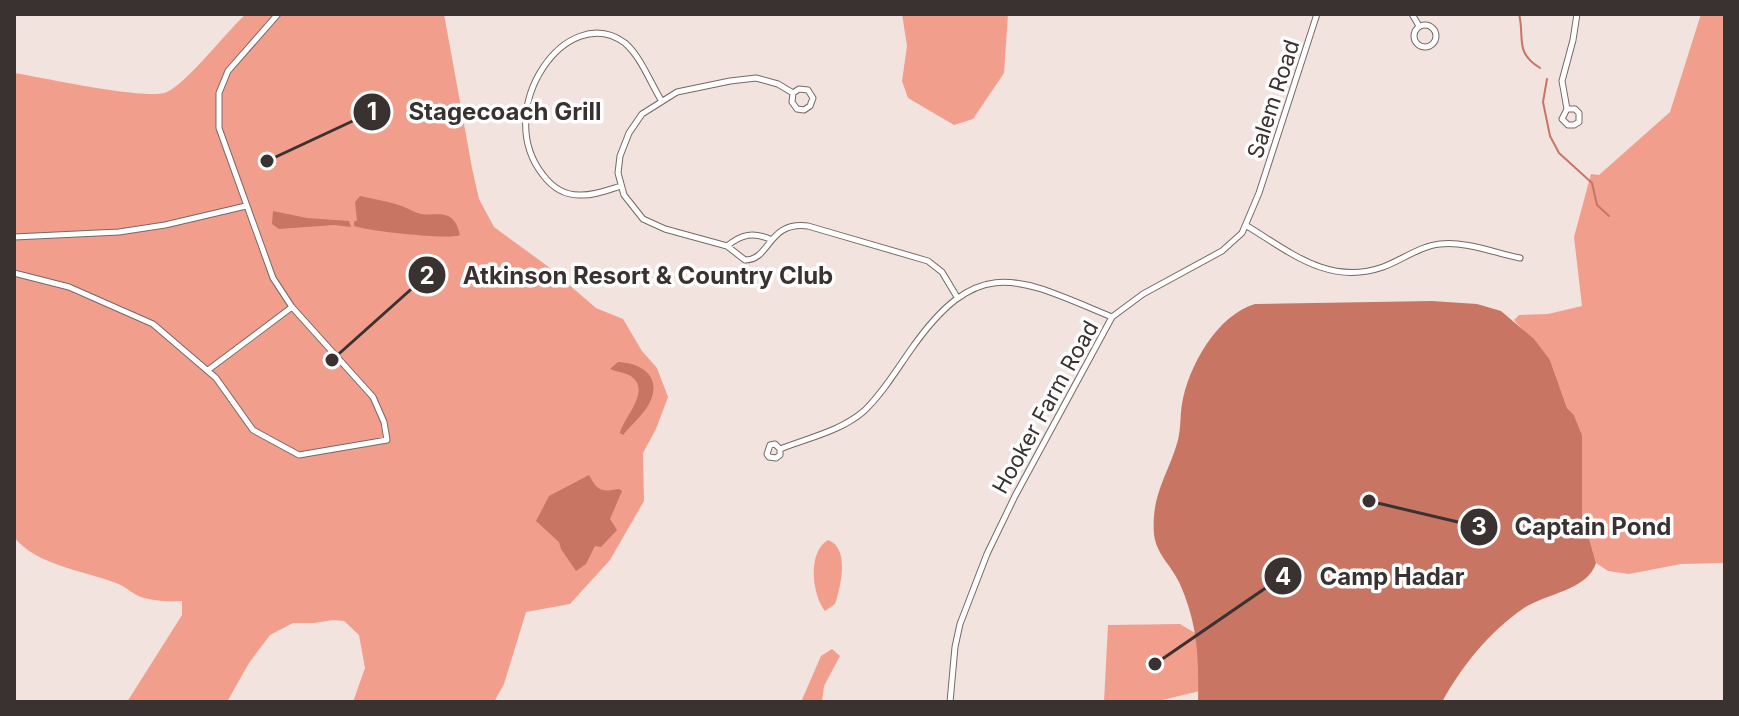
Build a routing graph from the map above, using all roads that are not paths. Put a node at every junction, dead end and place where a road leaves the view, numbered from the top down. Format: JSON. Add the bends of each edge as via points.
{"nodes":[{"id":1,"x":278,"y":14,"type":"edge"},
{"id":2,"x":1317,"y":14,"type":"edge"},
{"id":3,"x":1412,"y":14,"type":"edge"},
{"id":4,"x":1577,"y":14,"type":"edge"},
{"id":5,"x":1419,"y":26,"type":"junction"},
{"id":6,"x":793,"y":93,"type":"junction"},
{"id":7,"x":661,"y":100,"type":"junction"},
{"id":8,"x":1567,"y":109,"type":"dead end"},
{"id":9,"x":621,"y":186,"type":"junction"},
{"id":10,"x":1259,"y":193,"type":"joint"},
{"id":11,"x":246,"y":206,"type":"junction"},
{"id":12,"x":1247,"y":226,"type":"junction"},
{"id":13,"x":14,"y":237,"type":"edge"},
{"id":14,"x":770,"y":239,"type":"junction"},
{"id":15,"x":727,"y":246,"type":"junction"},
{"id":16,"x":1520,"y":258,"type":"dead end"},
{"id":17,"x":14,"y":273,"type":"edge"},
{"id":18,"x":957,"y":297,"type":"junction"},
{"id":19,"x":292,"y":307,"type":"junction"},
{"id":20,"x":1112,"y":317,"type":"junction"},
{"id":21,"x":208,"y":370,"type":"junction"},
{"id":22,"x":780,"y":449,"type":"dead end"},
{"id":23,"x":950,"y":702,"type":"edge"}],
"edges":[{"from":1,"to":11,"type":"street","via":[[234,62],[219,93],[219,128]]},
{"from":2,"to":10,"type":"street","name":"Salem Road"},
{"from":3,"to":5,"type":"street"},
{"from":4,"to":8,"type":"street","via":[[1562,81]]},
{"from":5,"to":5,"type":"street","via":[[1416,42],[1429,46],[1435,31]]},
{"from":6,"to":6,"type":"street","via":[[797,109],[812,105],[808,90]]},
{"from":6,"to":7,"type":"street","via":[[748,78]]},
{"from":7,"to":9,"type":"street","via":[[642,114],[623,144]]},
{"from":7,"to":9,"type":"street","via":[[633,52],[603,33],[579,35],[559,47],[533,80],[525,127],[539,172],[573,195]]},
{"from":9,"to":15,"type":"street","via":[[630,206],[648,222]]},
{"from":10,"to":12,"type":"street","name":"Hooker Farm Road"},
{"from":11,"to":13,"type":"street","via":[[119,232]]},
{"from":11,"to":19,"type":"street","via":[[268,267]]},
{"from":12,"to":16,"type":"street","via":[[1301,260],[1334,272],[1370,271],[1437,244]]},
{"from":12,"to":20,"type":"street","name":"Hooker Farm Road","via":[[1222,251]]},
{"from":14,"to":15,"type":"street","via":[[750,234]]},
{"from":14,"to":15,"type":"street","via":[[750,260]]},
{"from":14,"to":18,"type":"street","via":[[802,225],[920,257],[938,268]]},
{"from":17,"to":21,"type":"street","via":[[69,287],[146,321]]},
{"from":18,"to":20,"type":"street","via":[[991,283],[1016,281]]},
{"from":18,"to":22,"type":"street","via":[[933,318],[865,410]]},
{"from":19,"to":21,"type":"street"},
{"from":19,"to":21,"type":"street","via":[[365,386],[379,409],[387,440],[299,455],[253,430]]},
{"from":20,"to":23,"type":"street","name":"Hooker Farm Road","via":[[987,554],[957,635]]}]}
